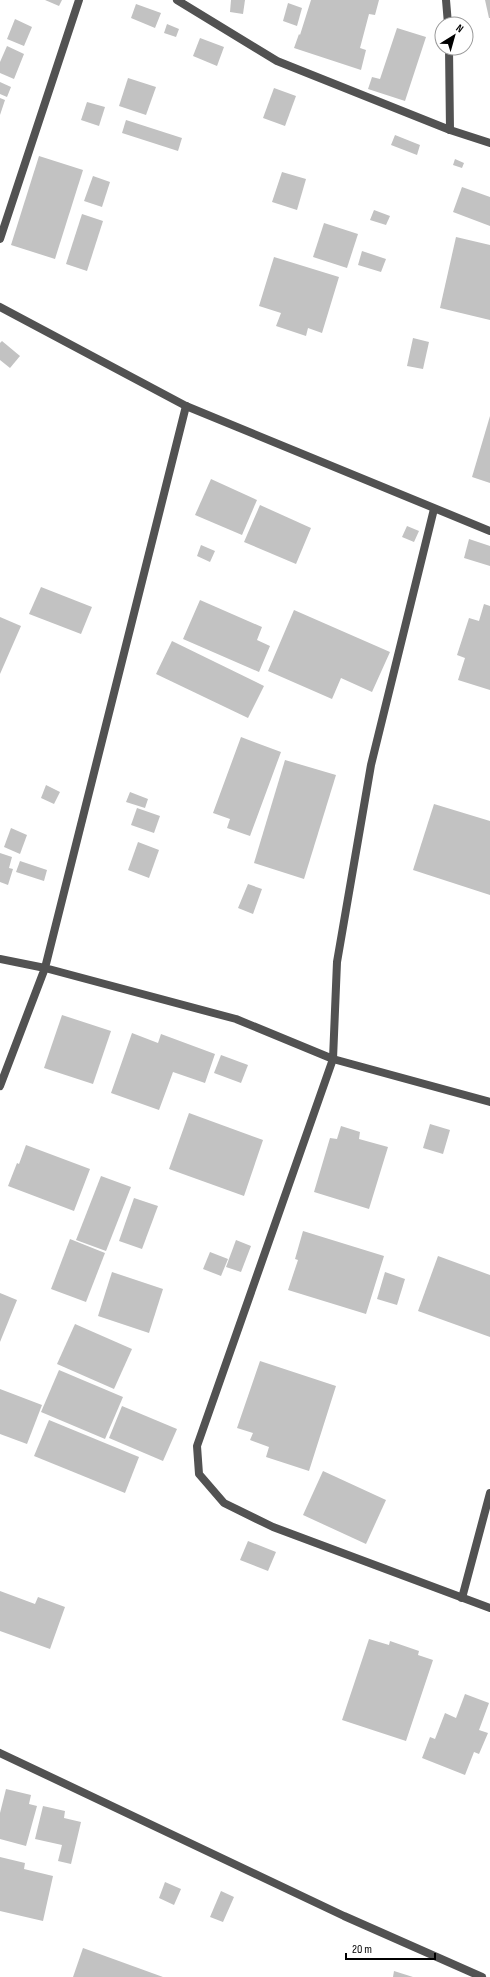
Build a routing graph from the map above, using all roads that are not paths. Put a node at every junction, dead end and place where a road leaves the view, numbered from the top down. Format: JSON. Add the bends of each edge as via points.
{"nodes":[{"id":1,"x":79,"y":0,"type":"edge"},
{"id":2,"x":177,"y":0,"type":"edge"},
{"id":3,"x":446,"y":0,"type":"edge"},
{"id":4,"x":447,"y":16,"type":"edge"},
{"id":5,"x":449,"y":56,"type":"edge"},
{"id":6,"x":450,"y":130,"type":"junction"},
{"id":7,"x":490,"y":143,"type":"edge"},
{"id":8,"x":0,"y":239,"type":"edge"},
{"id":9,"x":0,"y":306,"type":"edge"},
{"id":10,"x":186,"y":406,"type":"junction"},
{"id":11,"x":434,"y":508,"type":"junction"},
{"id":12,"x":490,"y":531,"type":"edge"},
{"id":13,"x":0,"y":959,"type":"edge"},
{"id":14,"x":45,"y":968,"type":"junction"},
{"id":15,"x":333,"y":1059,"type":"junction"},
{"id":16,"x":0,"y":1086,"type":"edge"},
{"id":17,"x":490,"y":1102,"type":"edge"},
{"id":18,"x":490,"y":1493,"type":"edge"},
{"id":19,"x":462,"y":1598,"type":"junction"},
{"id":20,"x":490,"y":1608,"type":"edge"},
{"id":21,"x":0,"y":1753,"type":"edge"},
{"id":22,"x":482,"y":1977,"type":"edge"}],
"edges":[{"from":1,"to":8,"type":"street"},
{"from":2,"to":6,"type":"street","via":[[277,61]]},
{"from":3,"to":4,"type":"street"},
{"from":5,"to":6,"type":"street"},
{"from":6,"to":7,"type":"street"},
{"from":9,"to":10,"type":"street"},
{"from":10,"to":11,"type":"street"},
{"from":10,"to":14,"type":"street"},
{"from":11,"to":12,"type":"street"},
{"from":11,"to":15,"type":"street","via":[[370,765],[337,962]]},
{"from":13,"to":14,"type":"street"},
{"from":14,"to":15,"type":"street","via":[[236,1019]]},
{"from":14,"to":16,"type":"street"},
{"from":15,"to":17,"type":"street"},
{"from":15,"to":19,"type":"street","via":[[197,1446],[200,1474],[224,1503],[274,1527]]},
{"from":18,"to":19,"type":"street"},
{"from":19,"to":20,"type":"street"},
{"from":21,"to":22,"type":"street","via":[[344,1916]]}]}
